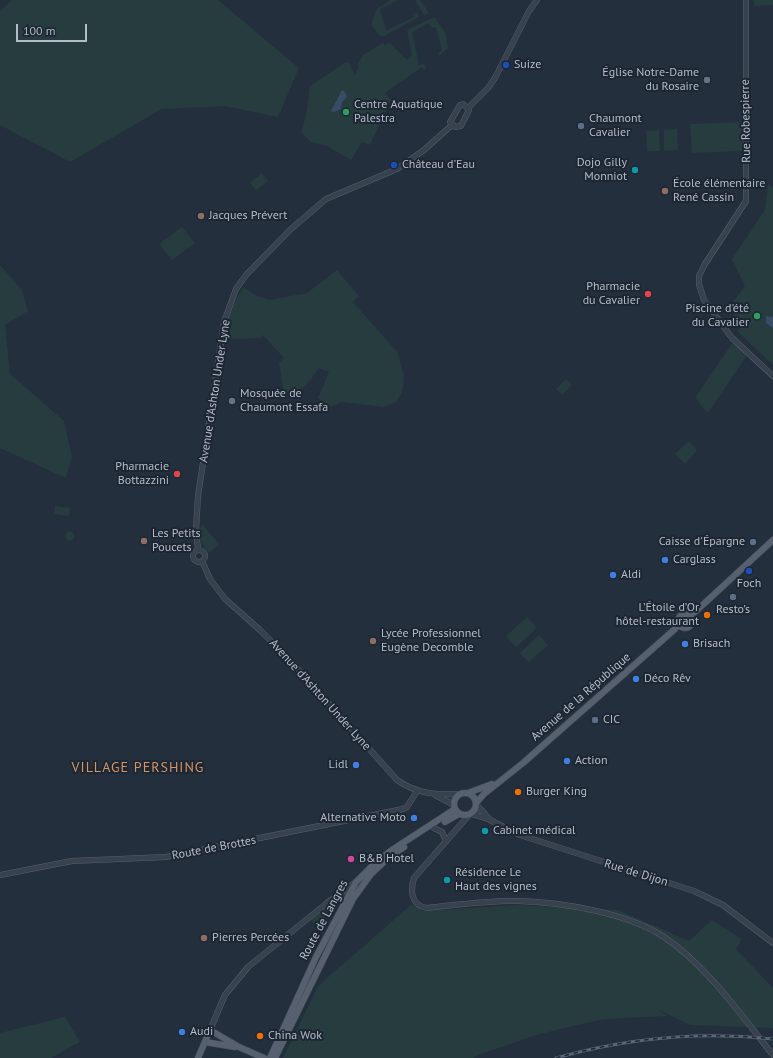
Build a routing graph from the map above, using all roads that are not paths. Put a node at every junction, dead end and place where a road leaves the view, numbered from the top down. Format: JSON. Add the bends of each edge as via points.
{"nodes":[{"id":1,"x":537,"y":0,"type":"edge"},
{"id":2,"x":746,"y":0,"type":"edge"},
{"id":3,"x":468,"y":108,"type":"junction"},
{"id":4,"x":452,"y":126,"type":"junction"},
{"id":5,"x":773,"y":376,"type":"edge"},
{"id":6,"x":773,"y":540,"type":"edge"},
{"id":7,"x":198,"y":549,"type":"junction"},
{"id":8,"x":202,"y":561,"type":"junction"},
{"id":9,"x":689,"y":617,"type":"junction"},
{"id":10,"x":678,"y":627,"type":"junction"},
{"id":11,"x":501,"y":780,"type":"junction"},
{"id":12,"x":417,"y":791,"type":"junction"},
{"id":13,"x":468,"y":793,"type":"junction"},
{"id":14,"x":460,"y":794,"type":"junction"},
{"id":15,"x":434,"y":795,"type":"junction"},
{"id":16,"x":476,"y":804,"type":"junction"},
{"id":17,"x":457,"y":811,"type":"junction"},
{"id":18,"x":470,"y":814,"type":"junction"},
{"id":19,"x":490,"y":820,"type":"junction"},
{"id":20,"x":460,"y":825,"type":"junction"},
{"id":21,"x":434,"y":828,"type":"junction"},
{"id":22,"x":446,"y":841,"type":"junction"},
{"id":23,"x":0,"y":875,"type":"edge"},
{"id":24,"x":356,"y":882,"type":"junction"},
{"id":25,"x":773,"y":943,"type":"edge"},
{"id":26,"x":210,"y":1030,"type":"junction"},
{"id":27,"x":205,"y":1042,"type":"junction"},
{"id":28,"x":239,"y":1047,"type":"junction"},
{"id":29,"x":773,"y":1055,"type":"edge"},
{"id":30,"x":198,"y":1058,"type":"edge"},
{"id":31,"x":264,"y":1058,"type":"edge"},
{"id":32,"x":270,"y":1058,"type":"edge"},
{"id":33,"x":275,"y":1058,"type":"edge"}],
"edges":[{"from":1,"to":3,"type":"street","via":[[528,11],[495,78]]},
{"from":2,"to":5,"type":"street","name":"Rue Robespierre","via":[[746,200],[699,276],[699,284],[704,300],[732,338]]},
{"from":3,"to":4,"type":"street","name":"Avenue d'Ashton Under Lyne","via":[[461,126]]},
{"from":3,"to":4,"type":"street","via":[[463,104],[457,107],[450,122]]},
{"from":4,"to":7,"type":"street","name":"Avenue d'Ashton Under Lyne","via":[[397,169],[326,199],[291,229],[236,289],[228,307],[221,337],[197,504]]},
{"from":6,"to":9,"type":"main road"},
{"from":7,"to":8,"type":"street","via":[[203,550],[205,554]]},
{"from":7,"to":8,"type":"street","via":[[193,553],[193,559]]},
{"from":8,"to":12,"type":"street","name":"Avenue d'Ashton Under Lyne","via":[[210,579],[225,599],[290,660],[385,768],[397,780]]},
{"from":9,"to":10,"type":"main road","via":[[681,616],[678,619]]},
{"from":9,"to":10,"type":"main road","via":[[689,626]]},
{"from":10,"to":11,"type":"main road","name":"Avenue de la République"},
{"from":11,"to":13,"type":"main road","name":"Avenue de la République"},
{"from":11,"to":16,"type":"main road","name":"Avenue de la République"},
{"from":12,"to":15,"type":"street","name":"Avenue d'Ashton Under Lyne"},
{"from":12,"to":23,"type":"street","name":"Route de Brottes","via":[[403,809],[217,848],[166,857],[72,861]]},
{"from":13,"to":14,"type":"main road"},
{"from":13,"to":16,"type":"main road","via":[[473,796]]},
{"from":14,"to":15,"type":"street","name":"Avenue d'Ashton Under Lyne"},
{"from":14,"to":17,"type":"main road","via":[[455,800]]},
{"from":15,"to":17,"type":"street","name":"Avenue d'Ashton Under Lyne"},
{"from":16,"to":18,"type":"main road"},
{"from":16,"to":19,"type":"street","name":"Rue de Dijon"},
{"from":17,"to":18,"type":"main road"},
{"from":17,"to":20,"type":"street"},
{"from":17,"to":21,"type":"main road","name":"Route de Langres"},
{"from":17,"to":24,"type":"main road","name":"Route de Langres","via":[[392,850]]},
{"from":18,"to":19,"type":"street","name":"Rue de Dijon"},
{"from":18,"to":20,"type":"street"},
{"from":19,"to":25,"type":"street","name":"Rue de Dijon","via":[[520,835],[694,891],[714,900]]},
{"from":20,"to":22,"type":"street"},
{"from":21,"to":22,"type":"street","via":[[442,832]]},
{"from":21,"to":33,"type":"main road","name":"Route de Langres","via":[[393,854],[361,885]]},
{"from":22,"to":29,"type":"street","via":[[417,873],[413,882],[412,895],[415,902],[422,907],[518,901],[575,907],[609,914],[641,925],[664,937],[700,969],[726,996]]},
{"from":24,"to":26,"type":"street","via":[[239,976],[226,995]]},
{"from":24,"to":32,"type":"main road","name":"Route de Langres","via":[[328,934]]},
{"from":26,"to":27,"type":"main road"},
{"from":26,"to":28,"type":"main road"},
{"from":27,"to":28,"type":"main road"},
{"from":27,"to":30,"type":"main road"},
{"from":28,"to":31,"type":"main road"}]}
